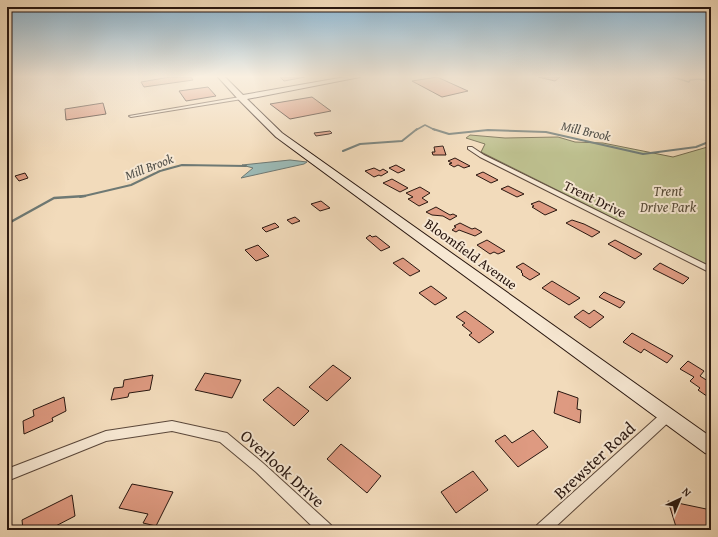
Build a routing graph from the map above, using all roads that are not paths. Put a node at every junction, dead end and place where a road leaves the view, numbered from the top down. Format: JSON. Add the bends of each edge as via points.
{"nodes":[{"id":1,"x":215,"y":102,"type":"edge"},
{"id":2,"x":244,"y":102,"type":"edge"},
{"id":3,"x":130,"y":116,"type":"dead end"},
{"id":4,"x":470,"y":148,"type":"dead end"},
{"id":5,"x":711,"y":270,"type":"edge"},
{"id":6,"x":668,"y":415,"type":"junction"},
{"id":7,"x":711,"y":447,"type":"edge"},
{"id":8,"x":7,"y":475,"type":"edge"},
{"id":9,"x":326,"y":530,"type":"edge"},
{"id":10,"x":542,"y":530,"type":"edge"}],
"edges":[{"from":1,"to":3,"type":"street"},
{"from":2,"to":6,"type":"main road","name":"Bloomfield Avenue","via":[[279,135]]},
{"from":4,"to":5,"type":"street","name":"Trent Drive"},
{"from":6,"to":7,"type":"main road","name":"Bloomfield Avenue"},
{"from":6,"to":10,"type":"street","name":"Brewster Road"},
{"from":8,"to":9,"type":"street","name":"Overlook Drive","via":[[106,436],[172,426],[223,437]]}]}
